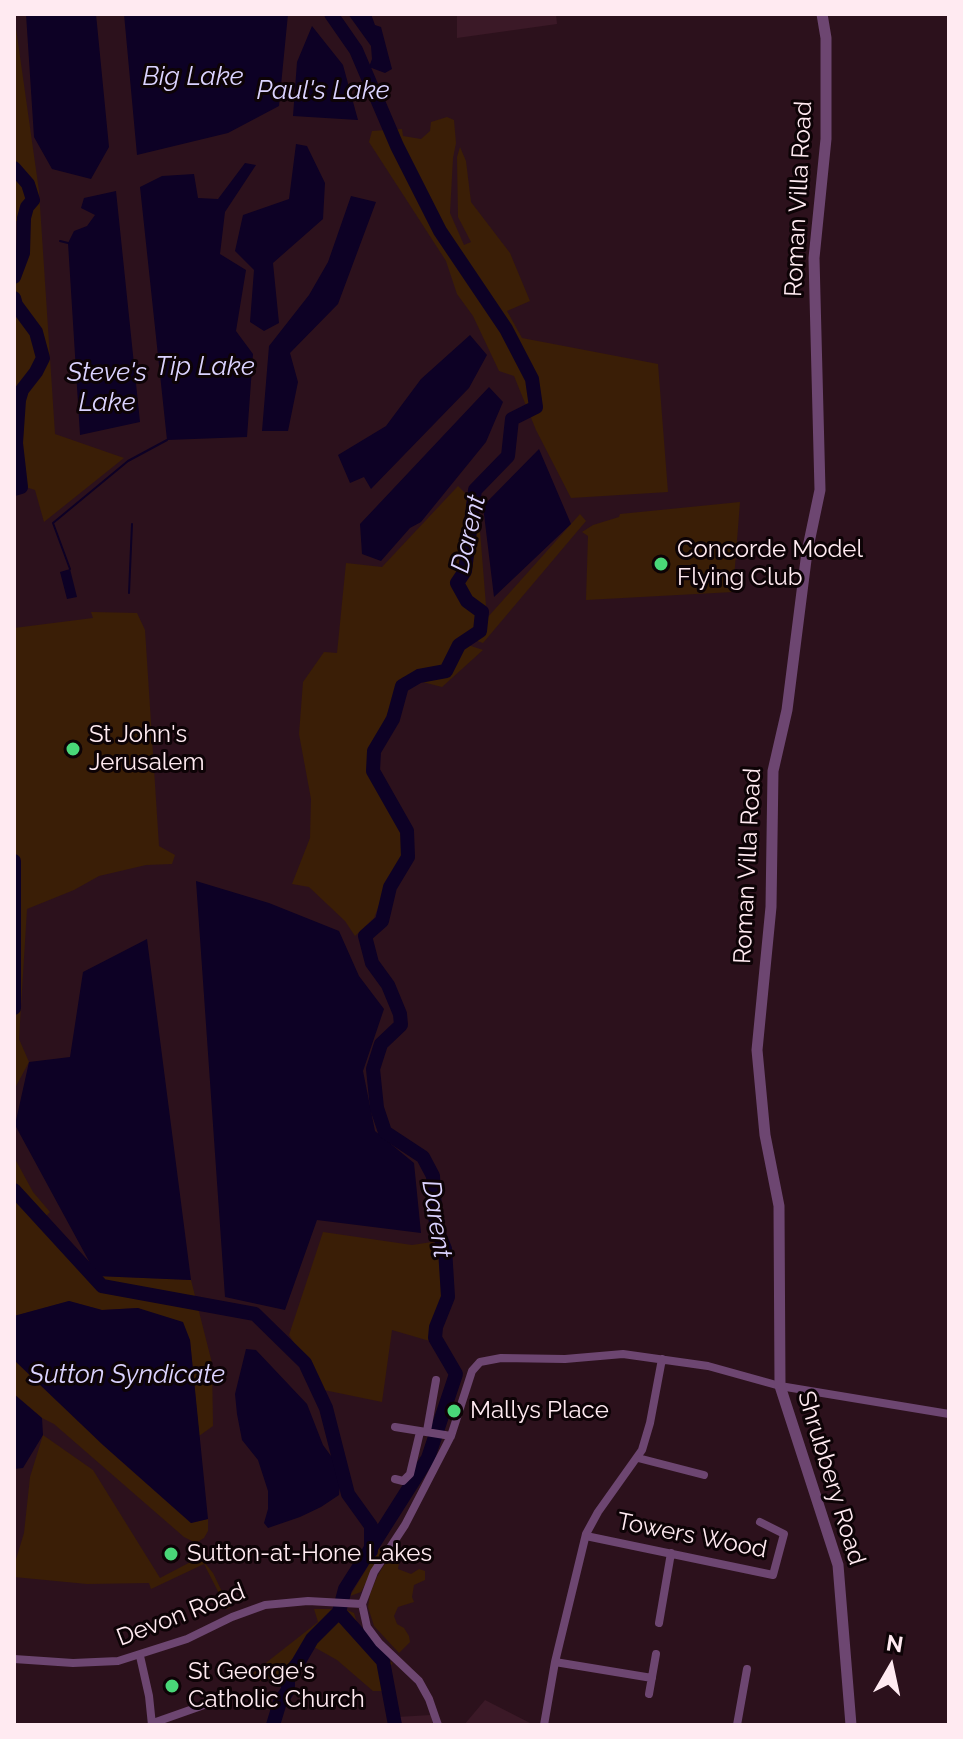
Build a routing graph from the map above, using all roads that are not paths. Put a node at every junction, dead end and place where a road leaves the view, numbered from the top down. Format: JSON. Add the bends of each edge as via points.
{"nodes":[{"id":1,"x":822,"y":14,"type":"edge"},
{"id":2,"x":662,"y":1359,"type":"junction"},
{"id":3,"x":436,"y":1380,"type":"dead end"},
{"id":4,"x":780,"y":1386,"type":"junction"},
{"id":5,"x":949,"y":1414,"type":"edge"},
{"id":6,"x":395,"y":1427,"type":"dead end"},
{"id":7,"x":427,"y":1432,"type":"junction"},
{"id":8,"x":448,"y":1436,"type":"junction"},
{"id":9,"x":638,"y":1458,"type":"junction"},
{"id":10,"x":704,"y":1475,"type":"dead end"},
{"id":11,"x":395,"y":1479,"type":"dead end"},
{"id":12,"x":760,"y":1522,"type":"dead end"},
{"id":13,"x":586,"y":1536,"type":"junction"},
{"id":14,"x":671,"y":1553,"type":"junction"},
{"id":15,"x":358,"y":1604,"type":"junction"},
{"id":16,"x":659,"y":1623,"type":"dead end"},
{"id":17,"x":656,"y":1654,"type":"dead end"},
{"id":18,"x":140,"y":1656,"type":"junction"},
{"id":19,"x":14,"y":1659,"type":"edge"},
{"id":20,"x":555,"y":1662,"type":"junction"},
{"id":21,"x":747,"y":1669,"type":"dead end"},
{"id":22,"x":652,"y":1678,"type":"junction"},
{"id":23,"x":649,"y":1694,"type":"dead end"},
{"id":24,"x":221,"y":1702,"type":"dead end"},
{"id":25,"x":153,"y":1724,"type":"edge"},
{"id":26,"x":438,"y":1725,"type":"edge"},
{"id":27,"x":544,"y":1725,"type":"edge"},
{"id":28,"x":737,"y":1725,"type":"edge"},
{"id":29,"x":851,"y":1725,"type":"edge"}],
"edges":[{"from":1,"to":4,"type":"street","name":"Roman Villa Road","via":[[826,139],[814,258],[820,490],[773,771],[771,907],[757,1050],[779,1206]]},
{"from":2,"to":4,"type":"street"},
{"from":2,"to":8,"type":"street","via":[[623,1354],[484,1360],[476,1364]]},
{"from":2,"to":9,"type":"street"},
{"from":3,"to":7,"type":"street"},
{"from":4,"to":5,"type":"street"},
{"from":4,"to":29,"type":"street","name":"Shrubbery Road","via":[[838,1565]]},
{"from":6,"to":7,"type":"street"},
{"from":7,"to":8,"type":"street"},
{"from":7,"to":11,"type":"street","via":[[410,1474],[403,1481]]},
{"from":8,"to":15,"type":"street","via":[[405,1525]]},
{"from":9,"to":10,"type":"street"},
{"from":9,"to":13,"type":"street"},
{"from":12,"to":14,"type":"street","name":"Towers Wood","via":[[784,1534],[773,1575]]},
{"from":13,"to":14,"type":"street","name":"Towers Wood"},
{"from":13,"to":20,"type":"street"},
{"from":14,"to":16,"type":"street"},
{"from":15,"to":18,"type":"street","name":"Devon Road","via":[[265,1605]]},
{"from":15,"to":26,"type":"street","via":[[379,1643],[419,1681]]},
{"from":17,"to":22,"type":"street"},
{"from":18,"to":19,"type":"street","name":"Devon Road","via":[[94,1663]]},
{"from":18,"to":25,"type":"street"},
{"from":20,"to":22,"type":"street"},
{"from":20,"to":27,"type":"street"},
{"from":21,"to":28,"type":"street"},
{"from":22,"to":23,"type":"street"},
{"from":24,"to":25,"type":"street"}]}
